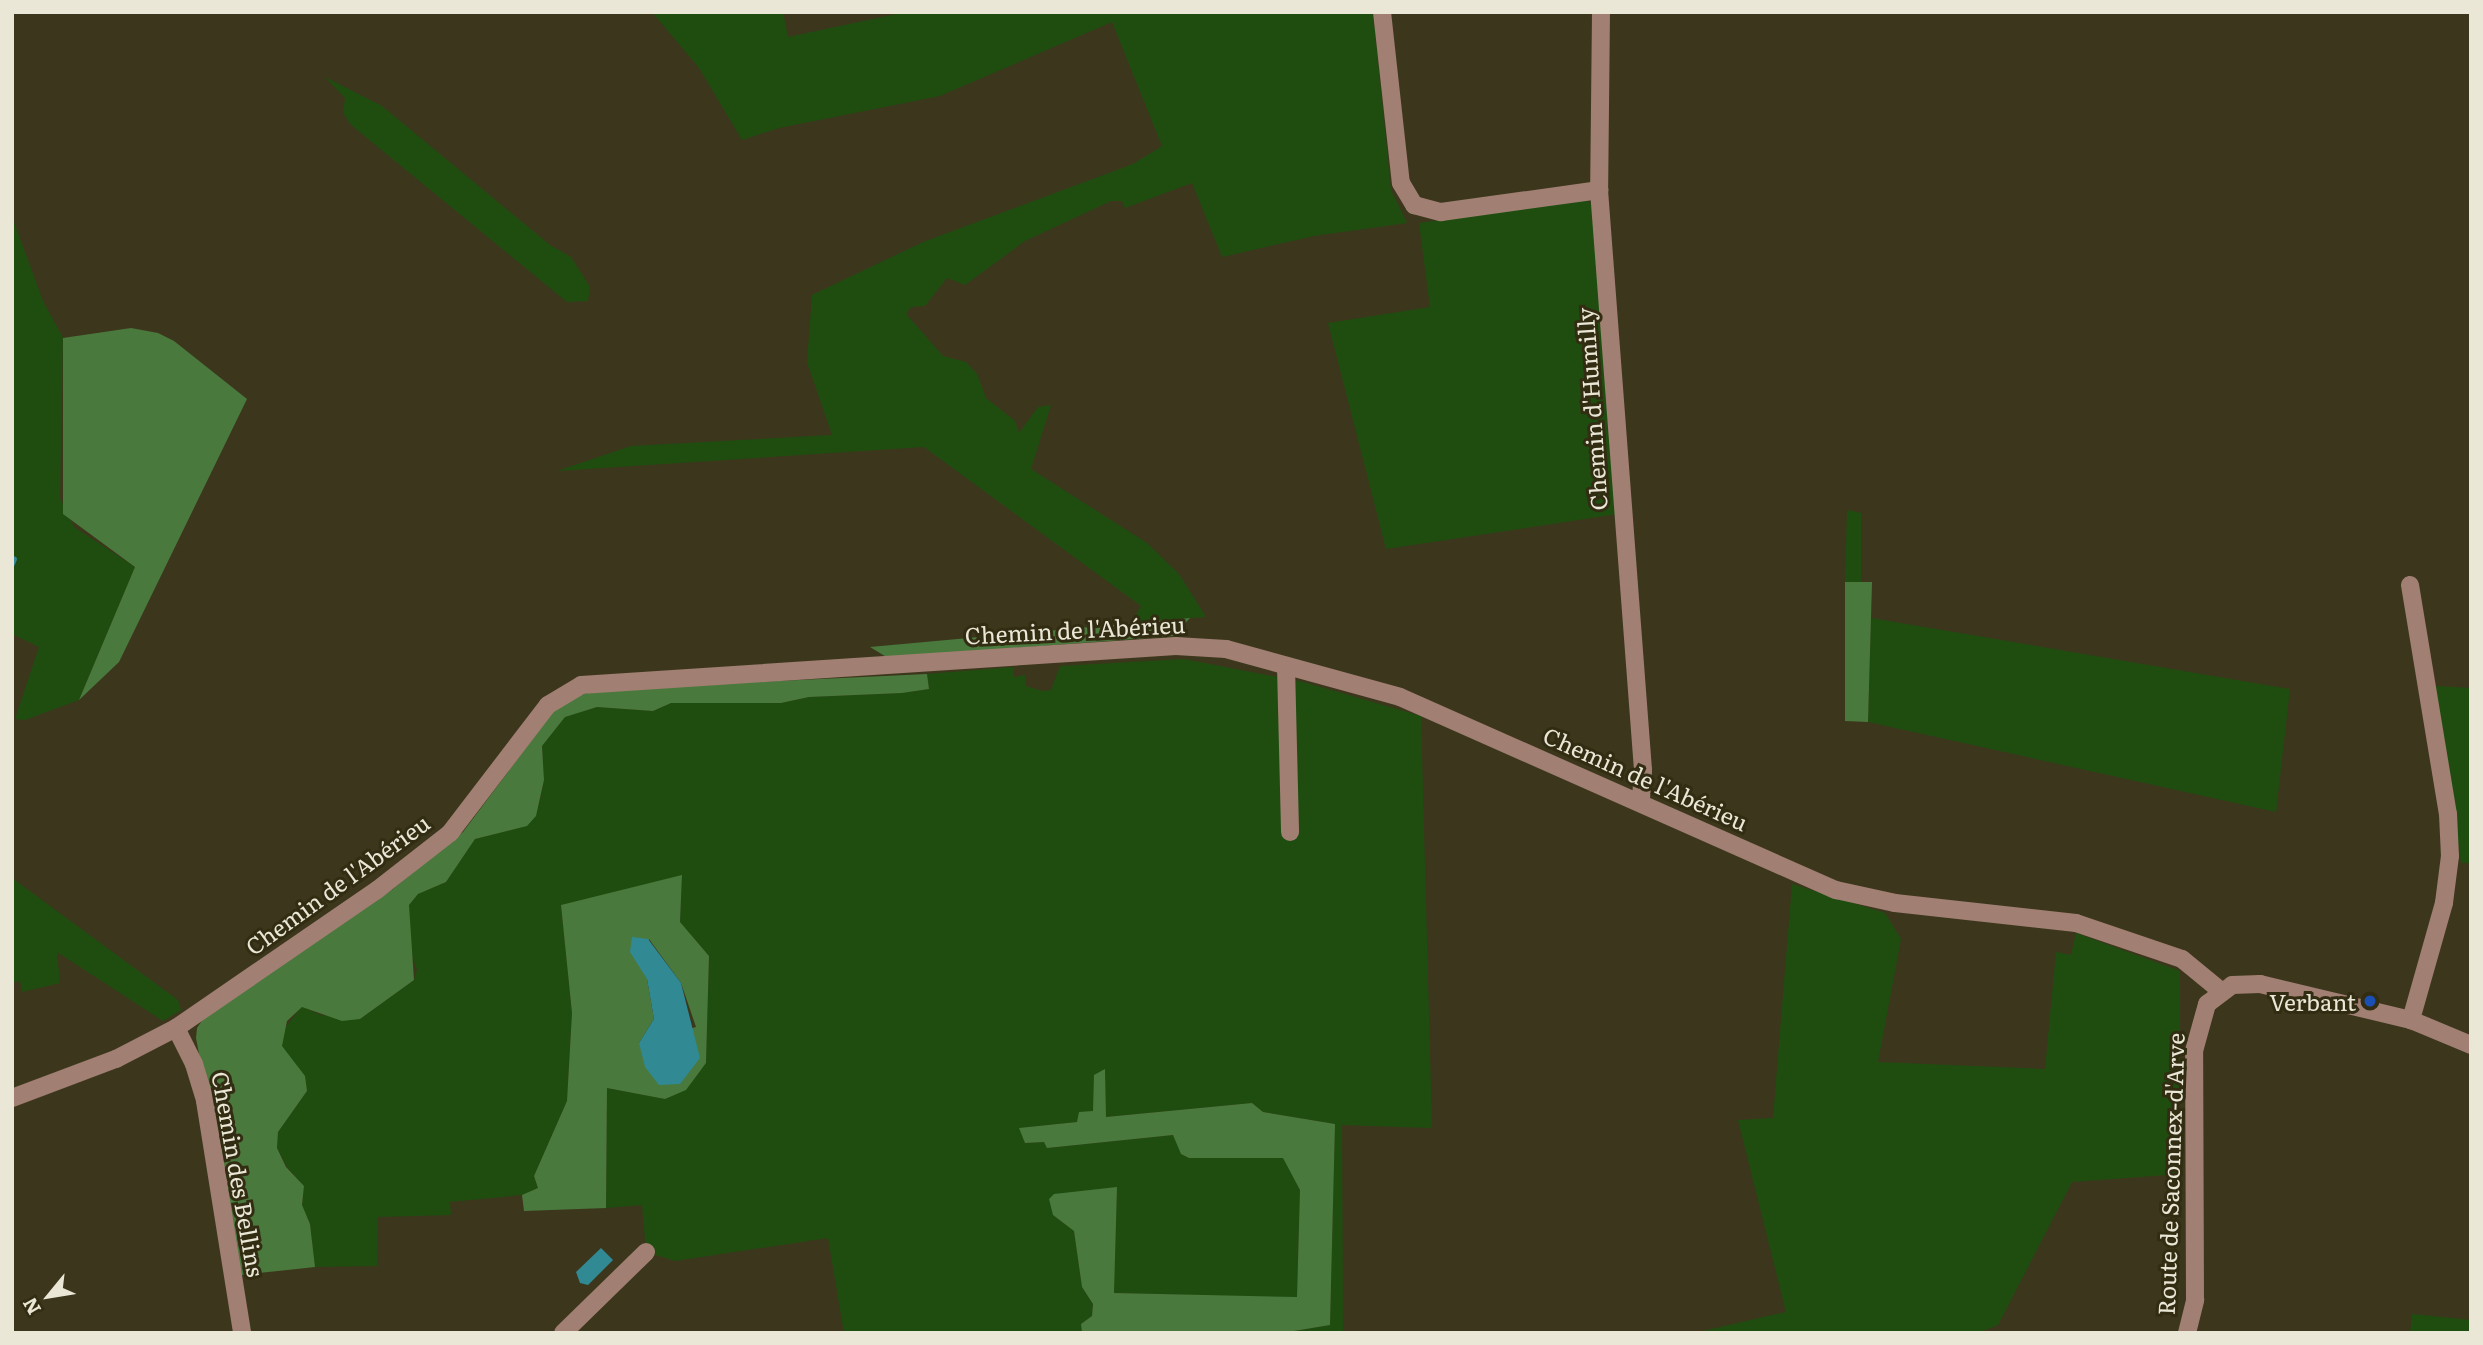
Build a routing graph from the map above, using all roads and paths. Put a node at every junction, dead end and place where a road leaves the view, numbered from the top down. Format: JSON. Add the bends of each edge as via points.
{"nodes":[{"id":1,"x":1382,"y":12,"type":"edge"},
{"id":2,"x":1601,"y":12,"type":"edge"},
{"id":3,"x":1599,"y":190,"type":"junction"},
{"id":4,"x":2410,"y":585,"type":"dead end"},
{"id":5,"x":1286,"y":666,"type":"junction"},
{"id":6,"x":1641,"y":801,"type":"junction"},
{"id":7,"x":1290,"y":832,"type":"dead end"},
{"id":8,"x":2221,"y":991,"type":"junction"},
{"id":9,"x":2411,"y":1020,"type":"junction"},
{"id":10,"x":176,"y":1028,"type":"junction"},
{"id":11,"x":2471,"y":1045,"type":"edge"},
{"id":12,"x":12,"y":1098,"type":"edge"},
{"id":13,"x":646,"y":1252,"type":"dead end"},
{"id":14,"x":242,"y":1333,"type":"edge"},
{"id":15,"x":563,"y":1333,"type":"edge"},
{"id":16,"x":2187,"y":1333,"type":"edge"}],
"edges":[{"from":1,"to":3,"type":"street","via":[[1401,183],[1414,205],[1441,212]]},
{"from":2,"to":3,"type":"street","name":"Chemin d'Humilly"},
{"from":3,"to":6,"type":"street","name":"Chemin d'Humilly","via":[[1643,770]]},
{"from":4,"to":9,"type":"street","via":[[2445,789],[2449,856],[2444,903]]},
{"from":5,"to":6,"type":"street","name":"Chemin de l'Abérieu","via":[[1400,697]]},
{"from":5,"to":7,"type":"street"},
{"from":5,"to":10,"type":"street","name":"Chemin de l'Abérieu","via":[[1226,649],[1176,646],[581,685],[548,705],[450,833],[337,919]]},
{"from":6,"to":8,"type":"street","name":"Chemin de l'Abérieu","via":[[1836,890],[1895,903],[2076,923],[2182,959]]},
{"from":8,"to":9,"type":"street","via":[[2240,984],[2260,984]]},
{"from":8,"to":16,"type":"street","name":"Route de Saconnex-d'Arve","via":[[2207,1004],[2195,1038],[2195,1300]]},
{"from":9,"to":11,"type":"street"},
{"from":10,"to":12,"type":"street","name":"Chemin de l'Abérieu","via":[[116,1059]]},
{"from":10,"to":14,"type":"street","name":"Chemin des Bellins","via":[[205,1101]]},
{"from":13,"to":15,"type":"street"}]}
